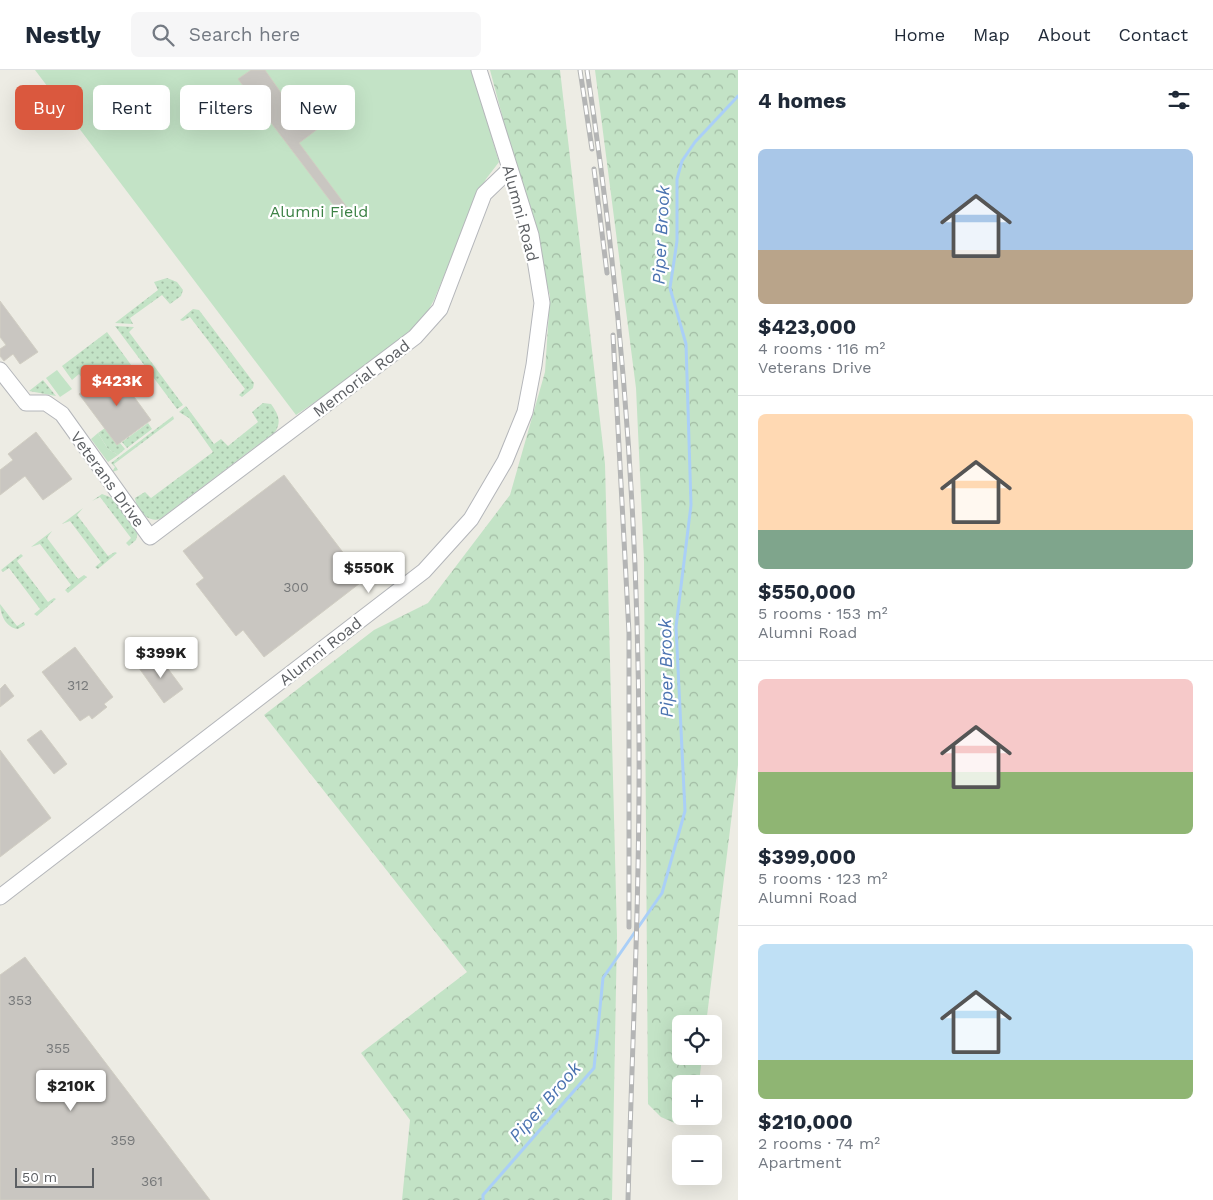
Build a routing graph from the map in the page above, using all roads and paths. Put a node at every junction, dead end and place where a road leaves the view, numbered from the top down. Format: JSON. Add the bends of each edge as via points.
{"nodes":[{"id":1,"x":479,"y":70,"type":"edge"},
{"id":2,"x":510,"y":169,"type":"junction"},
{"id":3,"x":0,"y":370,"type":"edge"},
{"id":4,"x":150,"y":537,"type":"joint"},
{"id":5,"x":0,"y":898,"type":"edge"}],
"edges":[{"from":1,"to":2,"type":"street","name":"Alumni Road"},
{"from":2,"to":4,"type":"street","name":"Memorial Road","via":[[484,194],[449,288],[430,322],[415,337]]},
{"from":2,"to":5,"type":"street","name":"Alumni Road","via":[[530,235],[542,303],[525,412],[505,461],[471,519],[424,571]]},
{"from":3,"to":4,"type":"street","name":"Veterans Drive","via":[[26,403],[46,403],[62,414]]}]}
